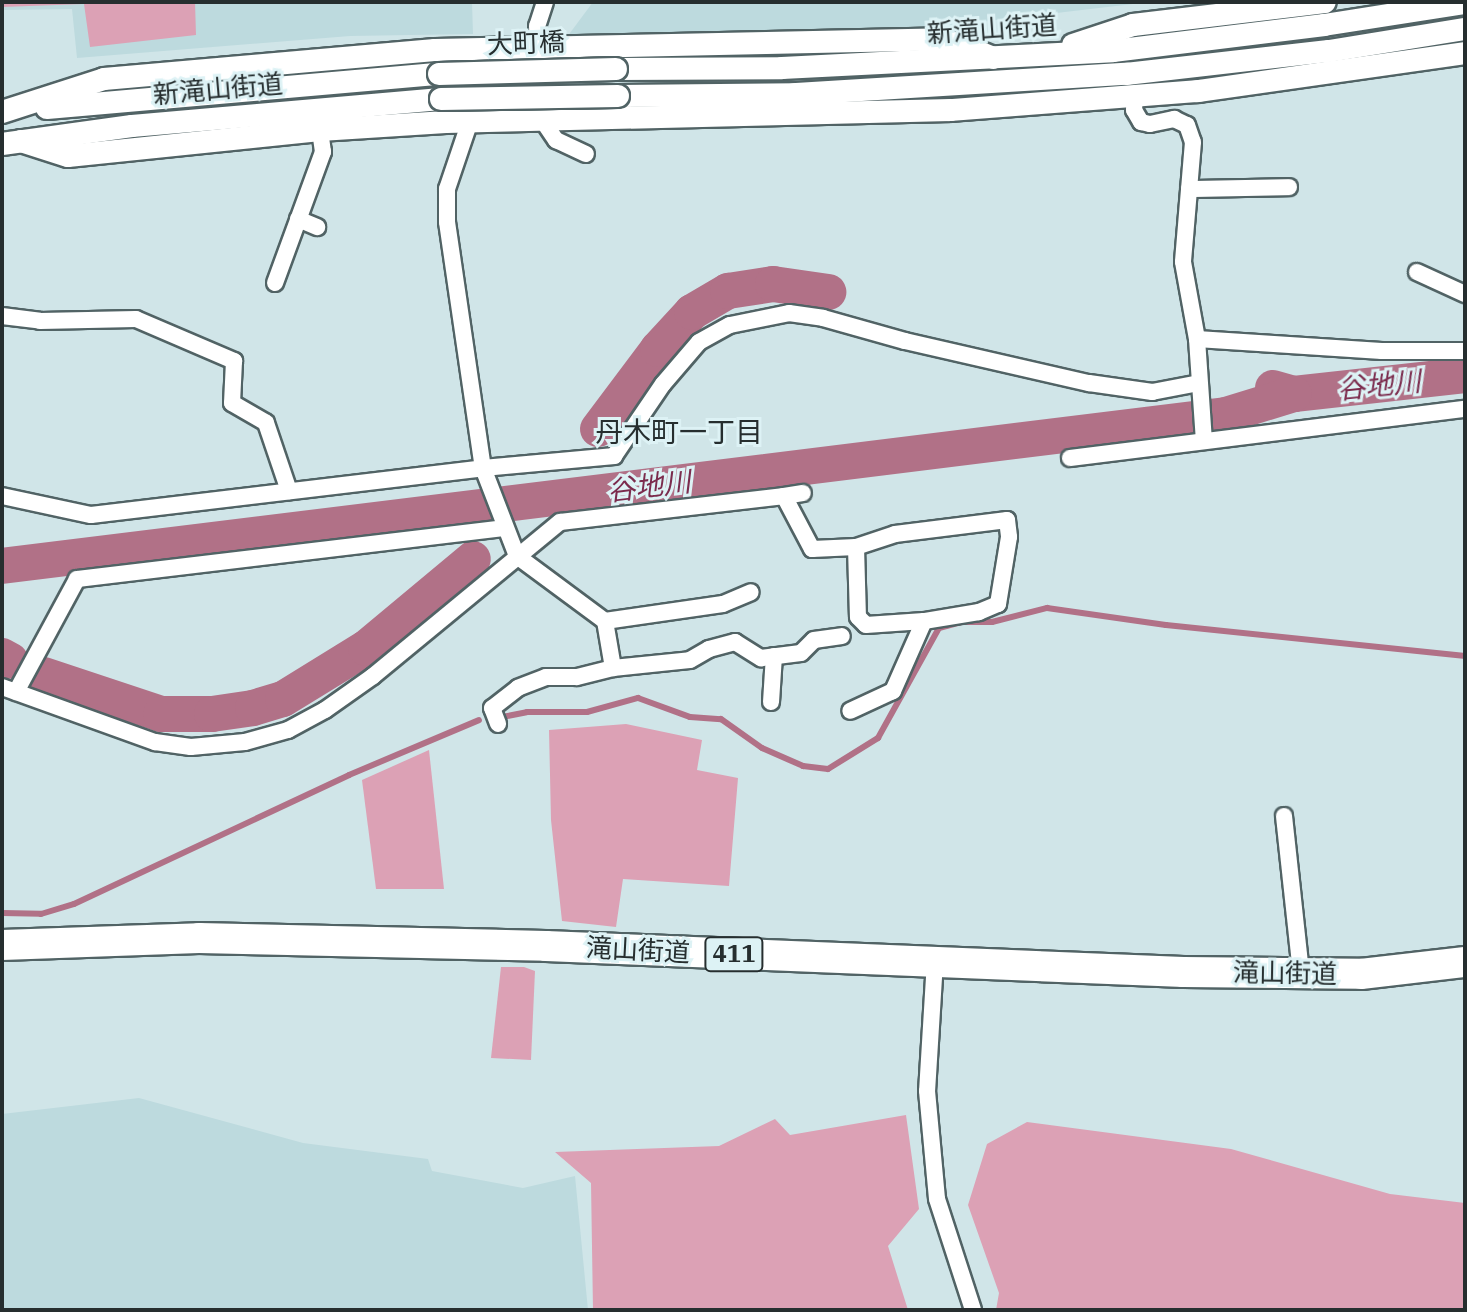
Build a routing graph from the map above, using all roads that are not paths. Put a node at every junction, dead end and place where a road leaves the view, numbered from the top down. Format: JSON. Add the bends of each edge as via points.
{"nodes":[{"id":1,"x":545,"y":2,"type":"edge"},
{"id":2,"x":1325,"y":2,"type":"edge"},
{"id":3,"x":1465,"y":3,"type":"edge"},
{"id":4,"x":1465,"y":29,"type":"edge"},
{"id":5,"x":537,"y":47,"type":"junction"},
{"id":6,"x":464,"y":49,"type":"junction"},
{"id":7,"x":1465,"y":53,"type":"edge"},
{"id":8,"x":1045,"y":54,"type":"junction"},
{"id":9,"x":993,"y":58,"type":"junction"},
{"id":10,"x":616,"y":69,"type":"joint"},
{"id":11,"x":439,"y":74,"type":"joint"},
{"id":12,"x":618,"y":96,"type":"joint"},
{"id":13,"x":1135,"y":96,"type":"junction"},
{"id":14,"x":441,"y":99,"type":"joint"},
{"id":15,"x":2,"y":112,"type":"edge"},
{"id":16,"x":541,"y":118,"type":"junction"},
{"id":17,"x":470,"y":121,"type":"junction"},
{"id":18,"x":320,"y":130,"type":"junction"},
{"id":19,"x":12,"y":143,"type":"edge"},
{"id":20,"x":586,"y":154,"type":"dead end"},
{"id":21,"x":1289,"y":187,"type":"dead end"},
{"id":22,"x":1189,"y":189,"type":"junction"},
{"id":23,"x":298,"y":219,"type":"junction"},
{"id":24,"x":317,"y":227,"type":"dead end"},
{"id":25,"x":1417,"y":272,"type":"dead end"},
{"id":26,"x":275,"y":283,"type":"dead end"},
{"id":27,"x":1465,"y":294,"type":"edge"},
{"id":28,"x":2,"y":316,"type":"edge"},
{"id":29,"x":1197,"y":339,"type":"junction"},
{"id":30,"x":1465,"y":351,"type":"edge"},
{"id":31,"x":1199,"y":389,"type":"junction"},
{"id":32,"x":1465,"y":409,"type":"edge"},
{"id":33,"x":1203,"y":438,"type":"junction"},
{"id":34,"x":1070,"y":458,"type":"dead end"},
{"id":35,"x":484,"y":474,"type":"junction"},
{"id":36,"x":289,"y":491,"type":"junction"},
{"id":37,"x":803,"y":493,"type":"dead end"},
{"id":38,"x":2,"y":496,"type":"edge"},
{"id":39,"x":784,"y":496,"type":"junction"},
{"id":40,"x":502,"y":524,"type":"junction"},
{"id":41,"x":856,"y":547,"type":"junction"},
{"id":42,"x":517,"y":556,"type":"junction"},
{"id":43,"x":751,"y":592,"type":"dead end"},
{"id":44,"x":605,"y":621,"type":"junction"},
{"id":45,"x":924,"y":621,"type":"junction"},
{"id":46,"x":842,"y":636,"type":"dead end"},
{"id":47,"x":774,"y":656,"type":"junction"},
{"id":48,"x":613,"y":668,"type":"junction"},
{"id":49,"x":9,"y":690,"type":"edge"},
{"id":50,"x":771,"y":702,"type":"dead end"},
{"id":51,"x":850,"y":711,"type":"dead end"},
{"id":52,"x":498,"y":724,"type":"dead end"},
{"id":53,"x":1284,"y":816,"type":"dead end"},
{"id":54,"x":2,"y":945,"type":"edge"},
{"id":55,"x":935,"y":961,"type":"junction"},
{"id":56,"x":1465,"y":962,"type":"edge"},
{"id":57,"x":1301,"y":973,"type":"junction"},
{"id":58,"x":973,"y":1310,"type":"edge"}],
"edges":[{"from":1,"to":5,"type":"street"},
{"from":2,"to":8,"type":"main road","via":[[1133,25]]},
{"from":3,"to":8,"type":"main road","name":"新滝山街道","via":[[1194,42]]},
{"from":4,"to":12,"type":"main road","name":"新滝山街道","via":[[1126,74],[795,94]]},
{"from":5,"to":6,"type":"main road"},
{"from":5,"to":9,"type":"main road","via":[[932,40]]},
{"from":5,"to":16,"type":"street"},
{"from":6,"to":15,"type":"main road","via":[[104,79]]},
{"from":6,"to":17,"type":"street"},
{"from":7,"to":13,"type":"main road"},
{"from":8,"to":9,"type":"main road","name":"新滝山街道"},
{"from":9,"to":10,"type":"main road","name":"新滝山街道"},
{"from":10,"to":11,"type":"main road","name":"大町橋","bridge":true},
{"from":11,"to":15,"type":"main road","name":"新滝山街道"},
{"from":12,"to":14,"type":"main road","name":"大町橋","bridge":true},
{"from":13,"to":16,"type":"main road","via":[[854,115]]},
{"from":13,"to":22,"type":"street","via":[[1134,110],[1141,122],[1174,119],[1187,125],[1193,142]]},
{"from":14,"to":19,"type":"main road","name":"新滝山街道","via":[[148,124]]},
{"from":16,"to":17,"type":"main road"},
{"from":16,"to":20,"type":"street","via":[[556,140]]},
{"from":17,"to":18,"type":"main road"},
{"from":17,"to":35,"type":"street","via":[[447,189],[447,222]]},
{"from":18,"to":19,"type":"main road","via":[[68,156]]},
{"from":18,"to":23,"type":"street","via":[[323,152]]},
{"from":21,"to":22,"type":"street"},
{"from":22,"to":29,"type":"street","via":[[1183,262]]},
{"from":23,"to":24,"type":"street"},
{"from":23,"to":26,"type":"street"},
{"from":25,"to":27,"type":"street"},
{"from":28,"to":36,"type":"street","via":[[40,321],[136,319],[234,361],[232,403],[266,423]]},
{"from":29,"to":30,"type":"street"},
{"from":29,"to":31,"type":"street"},
{"from":31,"to":33,"type":"street"},
{"from":31,"to":35,"type":"street","via":[[1152,392],[1089,383],[823,318],[762,316],[699,342],[614,456]]},
{"from":32,"to":33,"type":"street"},
{"from":33,"to":34,"type":"street"},
{"from":35,"to":36,"type":"street"},
{"from":35,"to":40,"type":"street"},
{"from":36,"to":38,"type":"street","via":[[91,515]]},
{"from":37,"to":39,"type":"street"},
{"from":39,"to":41,"type":"street","via":[[812,549]]},
{"from":39,"to":42,"type":"street","via":[[560,522]]},
{"from":40,"to":42,"type":"street"},
{"from":40,"to":49,"type":"street","via":[[77,579]]},
{"from":41,"to":45,"type":"street","via":[[858,617],[866,625]]},
{"from":41,"to":45,"type":"street","via":[[895,534],[1007,520],[998,604]]},
{"from":42,"to":44,"type":"street"},
{"from":42,"to":49,"type":"street","via":[[325,710],[288,730],[245,742],[155,742]]},
{"from":43,"to":44,"type":"street","via":[[723,604]]},
{"from":44,"to":48,"type":"street"},
{"from":45,"to":51,"type":"street","via":[[893,691]]},
{"from":46,"to":47,"type":"street","via":[[814,640],[801,653]]},
{"from":47,"to":48,"type":"street","via":[[761,658],[735,642],[690,660]]},
{"from":47,"to":50,"type":"street"},
{"from":48,"to":52,"type":"street","via":[[546,677],[518,688],[492,708]]},
{"from":53,"to":57,"type":"street"},
{"from":54,"to":55,"type":"highway","name":"滝山街道","number":"411","via":[[199,938]]},
{"from":55,"to":57,"type":"highway","name":"滝山街道","number":"411"},
{"from":55,"to":58,"type":"street","via":[[927,1091],[937,1199]]},
{"from":56,"to":57,"type":"highway","name":"滝山街道","number":"411","via":[[1361,974]]}]}
